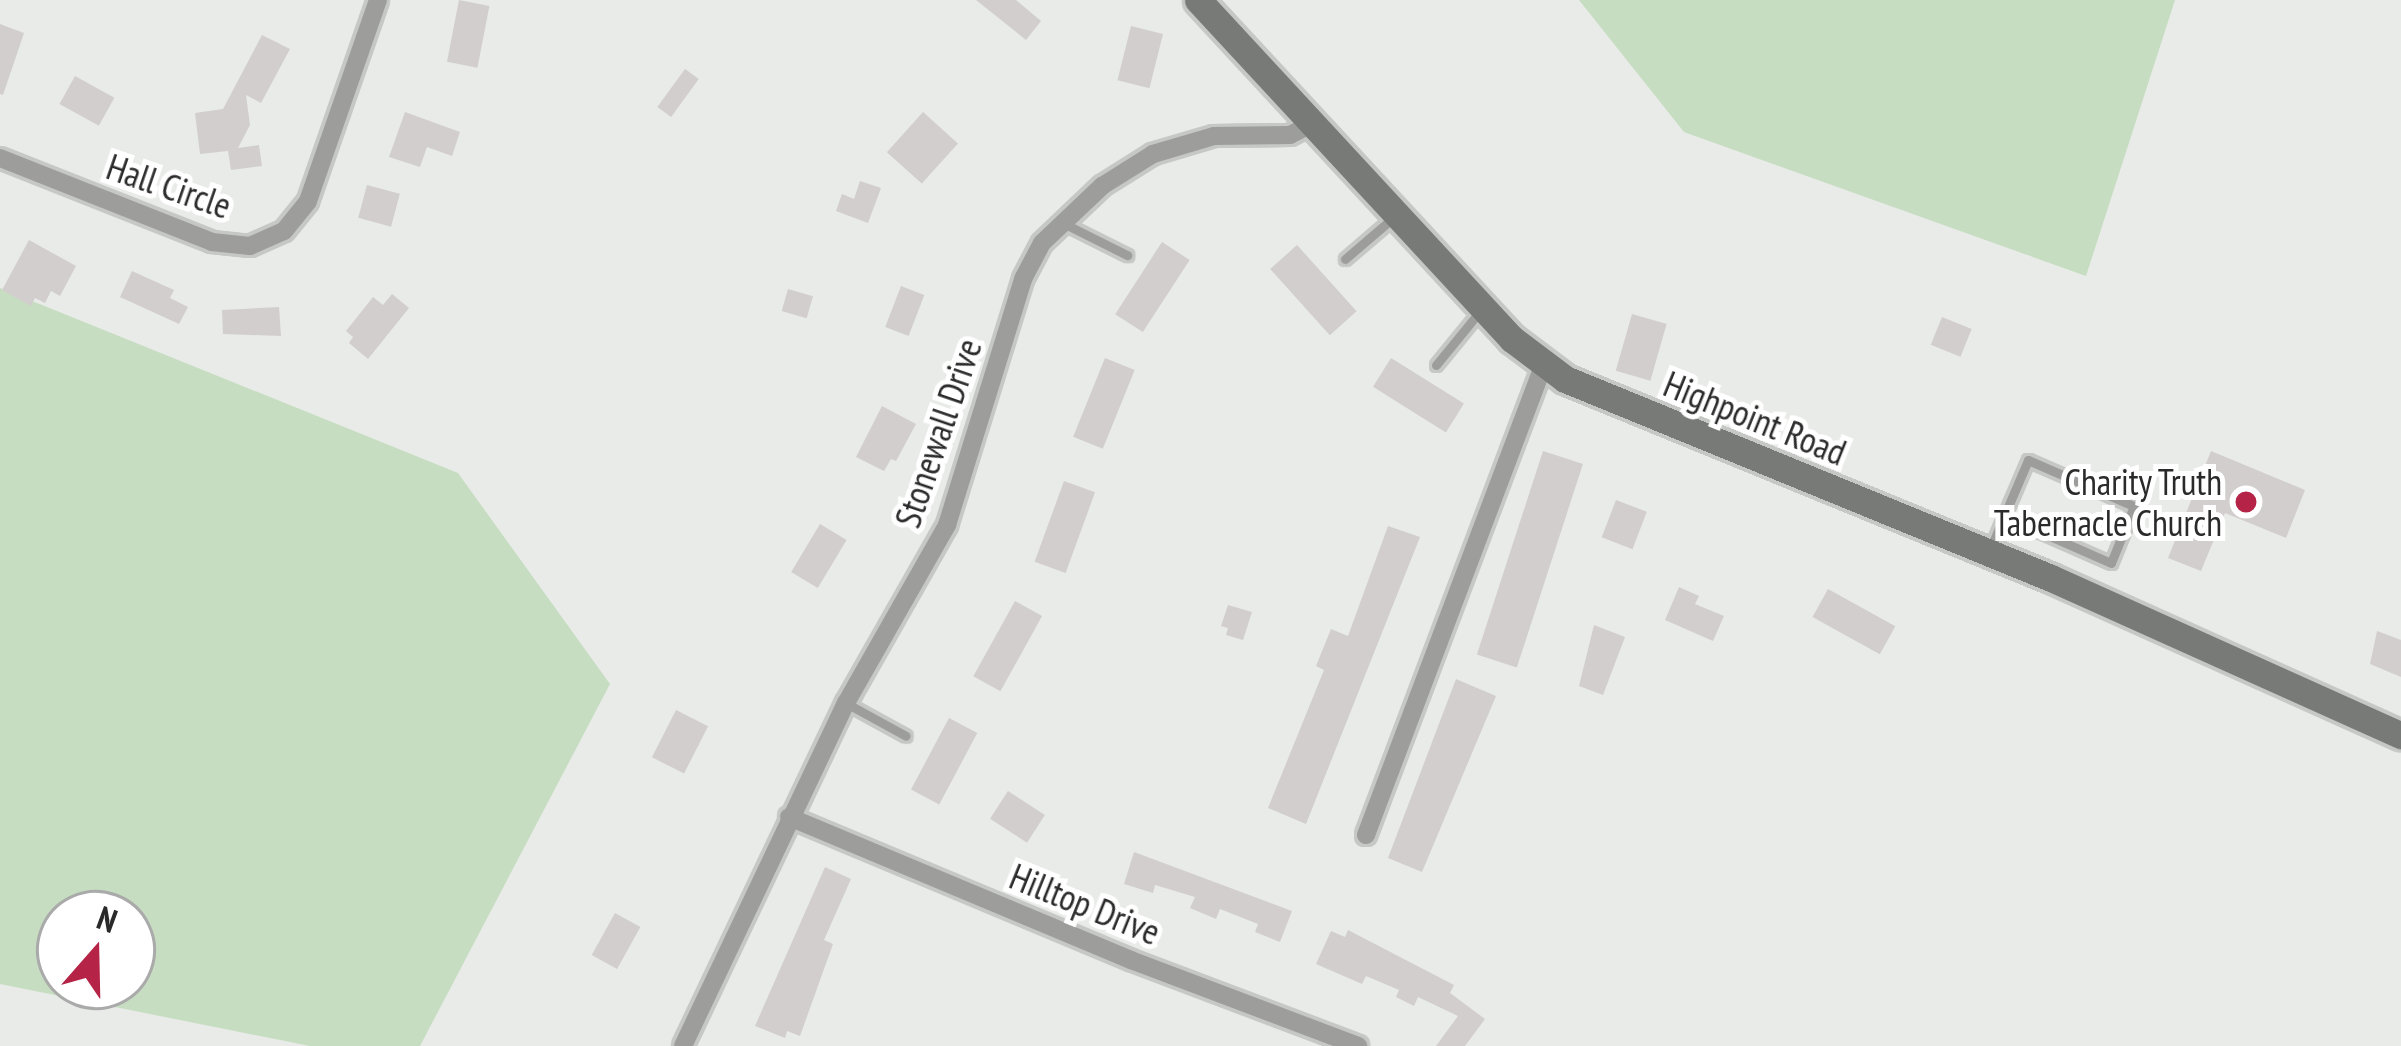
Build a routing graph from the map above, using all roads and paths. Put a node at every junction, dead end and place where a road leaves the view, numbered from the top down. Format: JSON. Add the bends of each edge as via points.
{"nodes":[{"id":1,"x":378,"y":0,"type":"edge"},
{"id":2,"x":1198,"y":0,"type":"edge"},
{"id":3,"x":1314,"y":123,"type":"junction"},
{"id":4,"x":0,"y":158,"type":"edge"},
{"id":5,"x":1398,"y":214,"type":"junction"},
{"id":6,"x":1064,"y":223,"type":"junction"},
{"id":7,"x":1126,"y":255,"type":"dead end"},
{"id":8,"x":1346,"y":259,"type":"dead end"},
{"id":9,"x":1484,"y":308,"type":"junction"},
{"id":10,"x":1544,"y":364,"type":"junction"},
{"id":11,"x":1436,"y":365,"type":"dead end"},
{"id":12,"x":2004,"y":516,"type":"junction"},
{"id":13,"x":1989,"y":552,"type":"junction"},
{"id":14,"x":846,"y":703,"type":"junction"},
{"id":15,"x":2401,"y":735,"type":"edge"},
{"id":16,"x":906,"y":736,"type":"dead end"},
{"id":17,"x":788,"y":817,"type":"junction"},
{"id":18,"x":1366,"y":835,"type":"dead end"},
{"id":19,"x":683,"y":1046,"type":"edge"},
{"id":20,"x":1358,"y":1046,"type":"edge"}],
"edges":[{"from":1,"to":4,"type":"street","name":"Hall Circle","via":[[308,201],[284,232],[250,246],[212,242]]},
{"from":2,"to":3,"type":"street","name":"Highpoint Road"},
{"from":3,"to":5,"type":"street","name":"Highpoint Road"},
{"from":3,"to":6,"type":"street","name":"Stonewall Drive","via":[[1290,135],[1214,136],[1153,154]]},
{"from":5,"to":8,"type":"lane"},
{"from":5,"to":9,"type":"street","name":"Highpoint Road"},
{"from":6,"to":7,"type":"lane"},
{"from":6,"to":14,"type":"street","name":"Stonewall Drive","via":[[1023,280],[947,525]]},
{"from":9,"to":10,"type":"street","name":"Highpoint Road"},
{"from":9,"to":11,"type":"lane"},
{"from":10,"to":13,"type":"street","name":"Highpoint Road","via":[[1564,379]]},
{"from":10,"to":18,"type":"street"},
{"from":12,"to":12,"type":"lane","via":[[2028,460],[2134,506],[2111,563]]},
{"from":12,"to":13,"type":"lane"},
{"from":13,"to":15,"type":"street","name":"Highpoint Road"},
{"from":14,"to":16,"type":"lane"},
{"from":14,"to":17,"type":"street","name":"Stonewall Drive"},
{"from":17,"to":19,"type":"street","name":"Stonewall Drive"},
{"from":17,"to":20,"type":"street","name":"Hilltop Drive"}]}
